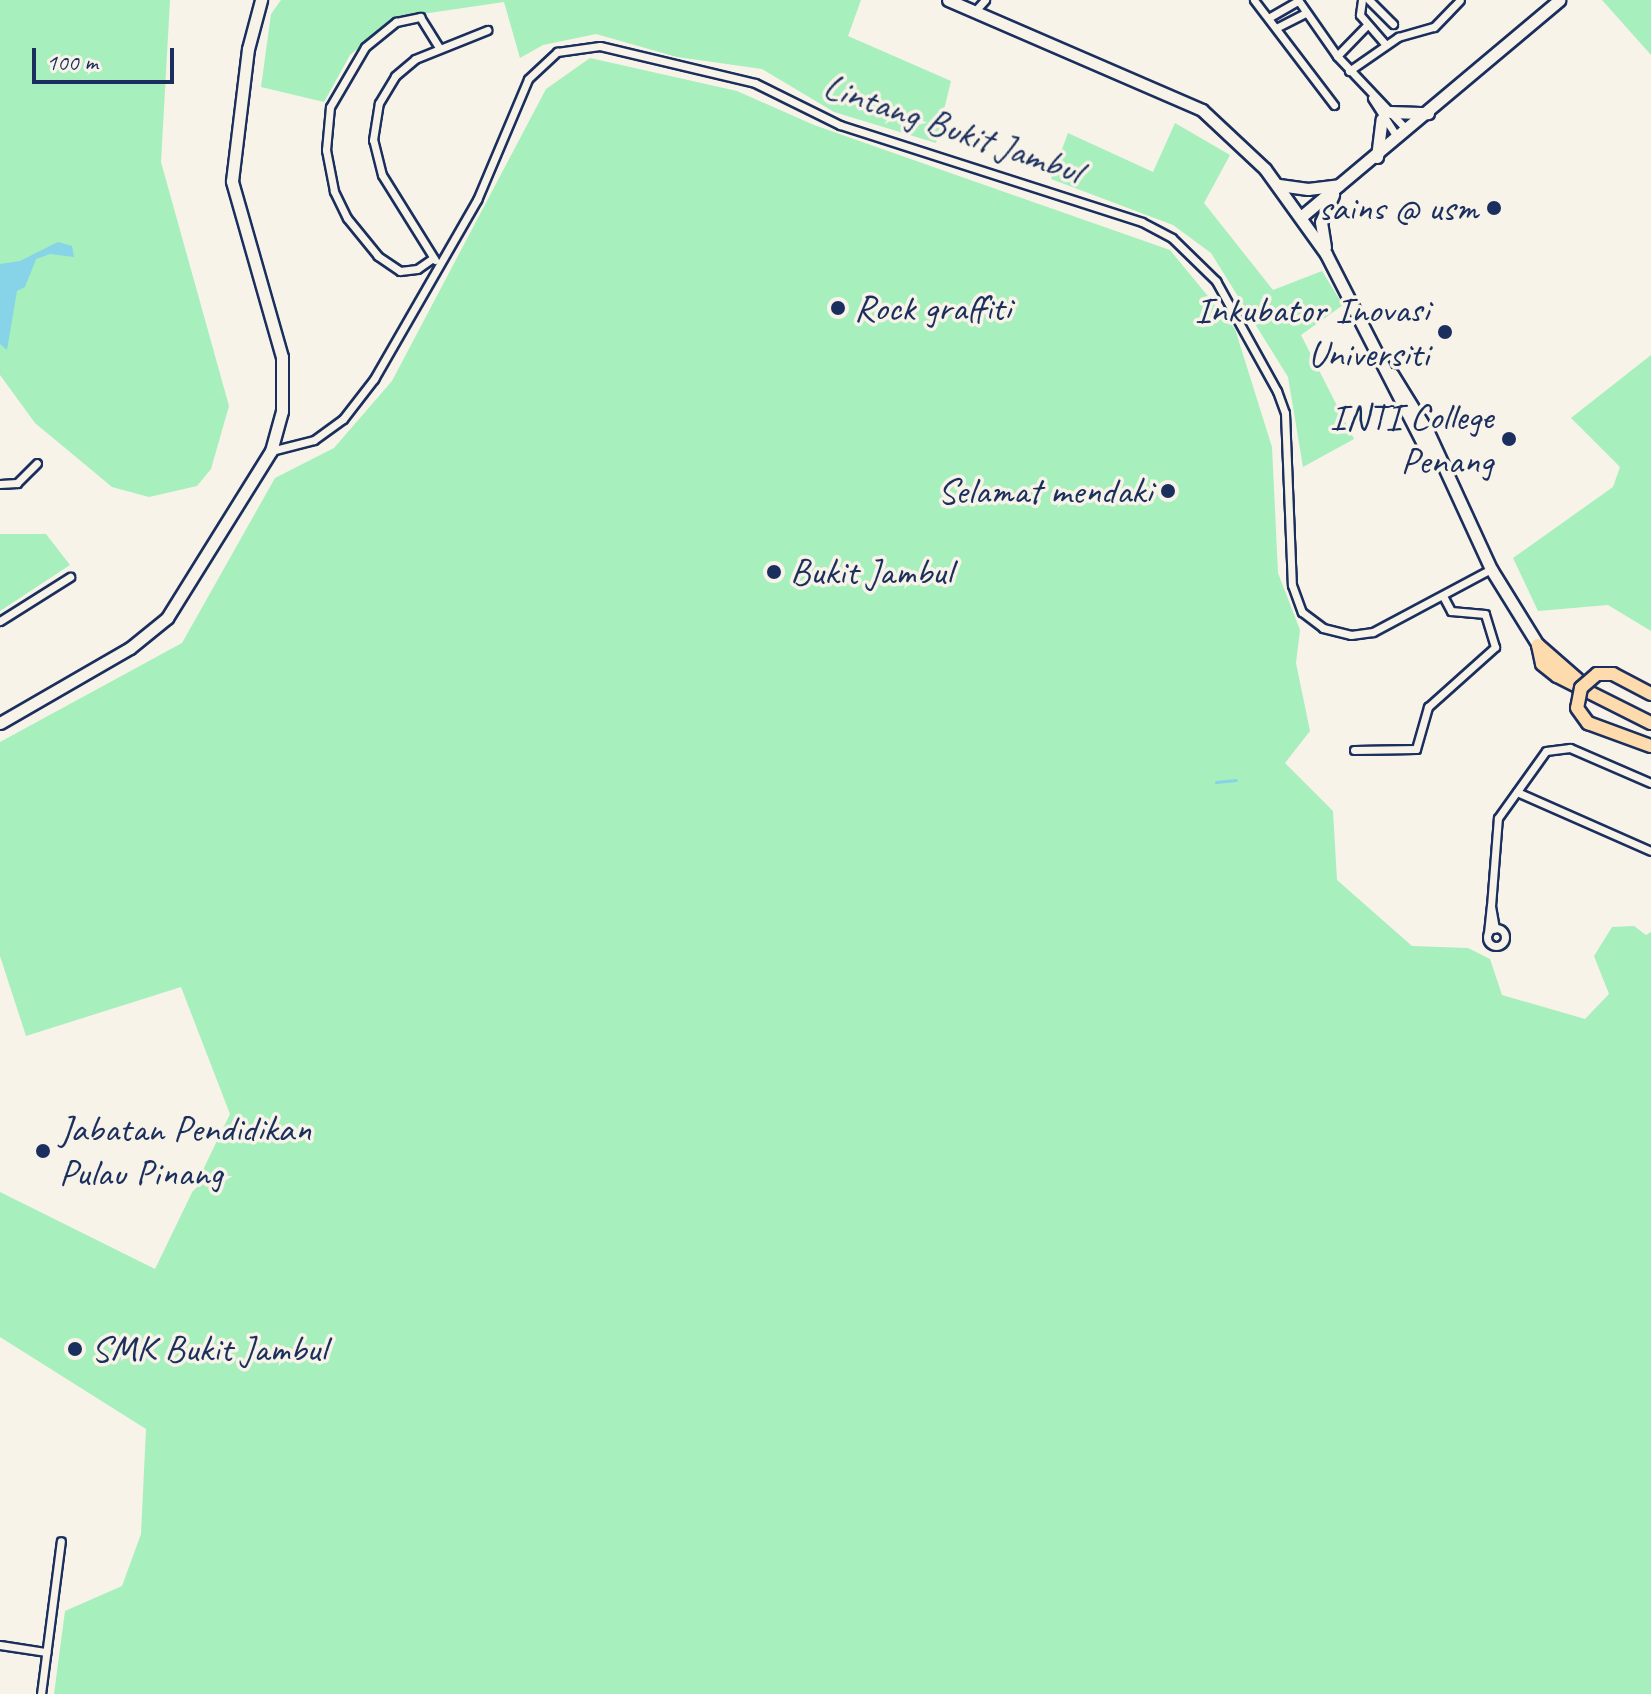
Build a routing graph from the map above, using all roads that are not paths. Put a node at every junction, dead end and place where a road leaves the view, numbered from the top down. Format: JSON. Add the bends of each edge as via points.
{"nodes":[{"id":1,"x":261,"y":0,"type":"edge"},
{"id":2,"x":948,"y":0,"type":"edge"},
{"id":3,"x":985,"y":0,"type":"edge"},
{"id":4,"x":1254,"y":0,"type":"edge"},
{"id":5,"x":1362,"y":0,"type":"edge"},
{"id":6,"x":1369,"y":0,"type":"edge"},
{"id":7,"x":1460,"y":0,"type":"edge"},
{"id":8,"x":1559,"y":0,"type":"edge"},
{"id":9,"x":1298,"y":1,"type":"edge"},
{"id":10,"x":975,"y":11,"type":"junction"},
{"id":11,"x":1306,"y":13,"type":"junction"},
{"id":12,"x":1270,"y":17,"type":"junction"},
{"id":13,"x":1393,"y":24,"type":"dead end"},
{"id":14,"x":1367,"y":25,"type":"junction"},
{"id":15,"x":1278,"y":27,"type":"junction"},
{"id":16,"x":487,"y":30,"type":"dead end"},
{"id":17,"x":1385,"y":44,"type":"junction"},
{"id":18,"x":439,"y":47,"type":"junction"},
{"id":19,"x":1337,"y":56,"type":"junction"},
{"id":20,"x":1349,"y":71,"type":"junction"},
{"id":21,"x":1334,"y":105,"type":"dead end"},
{"id":22,"x":1429,"y":113,"type":"junction"},
{"id":23,"x":1386,"y":115,"type":"junction"},
{"id":24,"x":1403,"y":135,"type":"junction"},
{"id":25,"x":1376,"y":157,"type":"junction"},
{"id":26,"x":1279,"y":185,"type":"junction"},
{"id":27,"x":1340,"y":185,"type":"junction"},
{"id":28,"x":1302,"y":216,"type":"junction"},
{"id":29,"x":1326,"y":254,"type":"junction"},
{"id":30,"x":433,"y":258,"type":"junction"},
{"id":31,"x":439,"y":266,"type":"junction"},
{"id":32,"x":271,"y":451,"type":"junction"},
{"id":33,"x":37,"y":463,"type":"dead end"},
{"id":34,"x":0,"y":484,"type":"edge"},
{"id":35,"x":1491,"y":569,"type":"junction"},
{"id":36,"x":70,"y":577,"type":"dead end"},
{"id":37,"x":1443,"y":596,"type":"junction"},
{"id":38,"x":0,"y":621,"type":"edge"},
{"id":39,"x":1538,"y":645,"type":"junction"},
{"id":40,"x":1651,"y":694,"type":"edge"},
{"id":41,"x":1651,"y":716,"type":"edge"},
{"id":42,"x":0,"y":723,"type":"edge"},
{"id":43,"x":1651,"y":723,"type":"edge"},
{"id":44,"x":1651,"y":746,"type":"edge"},
{"id":45,"x":1354,"y":750,"type":"dead end"},
{"id":46,"x":1651,"y":783,"type":"edge"},
{"id":47,"x":1517,"y":792,"type":"junction"},
{"id":48,"x":1651,"y":851,"type":"edge"},
{"id":49,"x":1492,"y":931,"type":"dead end"},
{"id":50,"x":61,"y":1541,"type":"dead end"},
{"id":51,"x":0,"y":1645,"type":"edge"},
{"id":52,"x":46,"y":1652,"type":"junction"},
{"id":53,"x":41,"y":1694,"type":"edge"}],
"edges":[{"from":1,"to":32,"type":"main road","via":[[246,64],[232,181],[282,357],[282,411]]},
{"from":2,"to":10,"type":"main road"},
{"from":3,"to":10,"type":"street"},
{"from":4,"to":12,"type":"street"},
{"from":5,"to":14,"type":"street","via":[[1360,15]]},
{"from":6,"to":13,"type":"street"},
{"from":7,"to":17,"type":"street","via":[[1434,27]]},
{"from":8,"to":22,"type":"main road"},
{"from":9,"to":11,"type":"street"},
{"from":9,"to":12,"type":"street"},
{"from":10,"to":26,"type":"main road","via":[[1202,110]]},
{"from":11,"to":15,"type":"street"},
{"from":11,"to":19,"type":"street"},
{"from":12,"to":15,"type":"street"},
{"from":14,"to":17,"type":"street"},
{"from":14,"to":19,"type":"street"},
{"from":15,"to":21,"type":"street"},
{"from":16,"to":18,"type":"street"},
{"from":17,"to":20,"type":"street"},
{"from":18,"to":30,"type":"street","via":[[395,76],[379,103],[373,140],[382,175]]},
{"from":18,"to":30,"type":"street","via":[[420,17],[396,22],[365,47],[330,107],[326,150],[341,205],[378,256],[400,271],[417,269]]},
{"from":19,"to":20,"type":"street"},
{"from":20,"to":23,"type":"street"},
{"from":22,"to":23,"type":"main road"},
{"from":22,"to":24,"type":"main road"},
{"from":23,"to":24,"type":"street"},
{"from":23,"to":25,"type":"main road"},
{"from":24,"to":25,"type":"main road"},
{"from":25,"to":27,"type":"main road"},
{"from":26,"to":27,"type":"main road"},
{"from":26,"to":28,"type":"main road"},
{"from":27,"to":28,"type":"main road"},
{"from":27,"to":29,"type":"main road","via":[[1321,222]]},
{"from":28,"to":29,"type":"main road"},
{"from":29,"to":35,"type":"main road","via":[[1392,374],[1410,396]]},
{"from":30,"to":31,"type":"street"},
{"from":31,"to":32,"type":"street","name":"Lintang Bukit Jambul","via":[[374,379],[343,419],[314,440]]},
{"from":31,"to":37,"type":"street","name":"Lintang Bukit Jambul","via":[[477,200],[515,100],[541,63],[557,52],[600,46],[755,83],[840,125],[1142,222],[1172,238],[1216,281],[1281,402],[1290,571],[1302,612],[1323,628],[1363,633]]},
{"from":32,"to":42,"type":"main road","via":[[167,618],[130,648]]},
{"from":33,"to":34,"type":"street","via":[[17,483]]},
{"from":35,"to":37,"type":"street","name":"Lintang Bukit Jambul"},
{"from":35,"to":39,"type":"main road"},
{"from":36,"to":38,"type":"street"},
{"from":37,"to":45,"type":"street","via":[[1451,611],[1485,614],[1495,647],[1428,707],[1416,749]]},
{"from":39,"to":41,"type":"main road","via":[[1587,685]]},
{"from":39,"to":43,"type":"main road","via":[[1542,664],[1557,676]]},
{"from":40,"to":44,"type":"main road","bridge":true,"via":[[1613,674],[1597,674],[1581,688],[1577,708],[1588,723]]},
{"from":46,"to":47,"type":"street","via":[[1556,746],[1546,751]]},
{"from":47,"to":48,"type":"street"},
{"from":47,"to":49,"type":"street","via":[[1496,825]]},
{"from":50,"to":52,"type":"street"},
{"from":51,"to":52,"type":"street"},
{"from":52,"to":53,"type":"street"}]}
